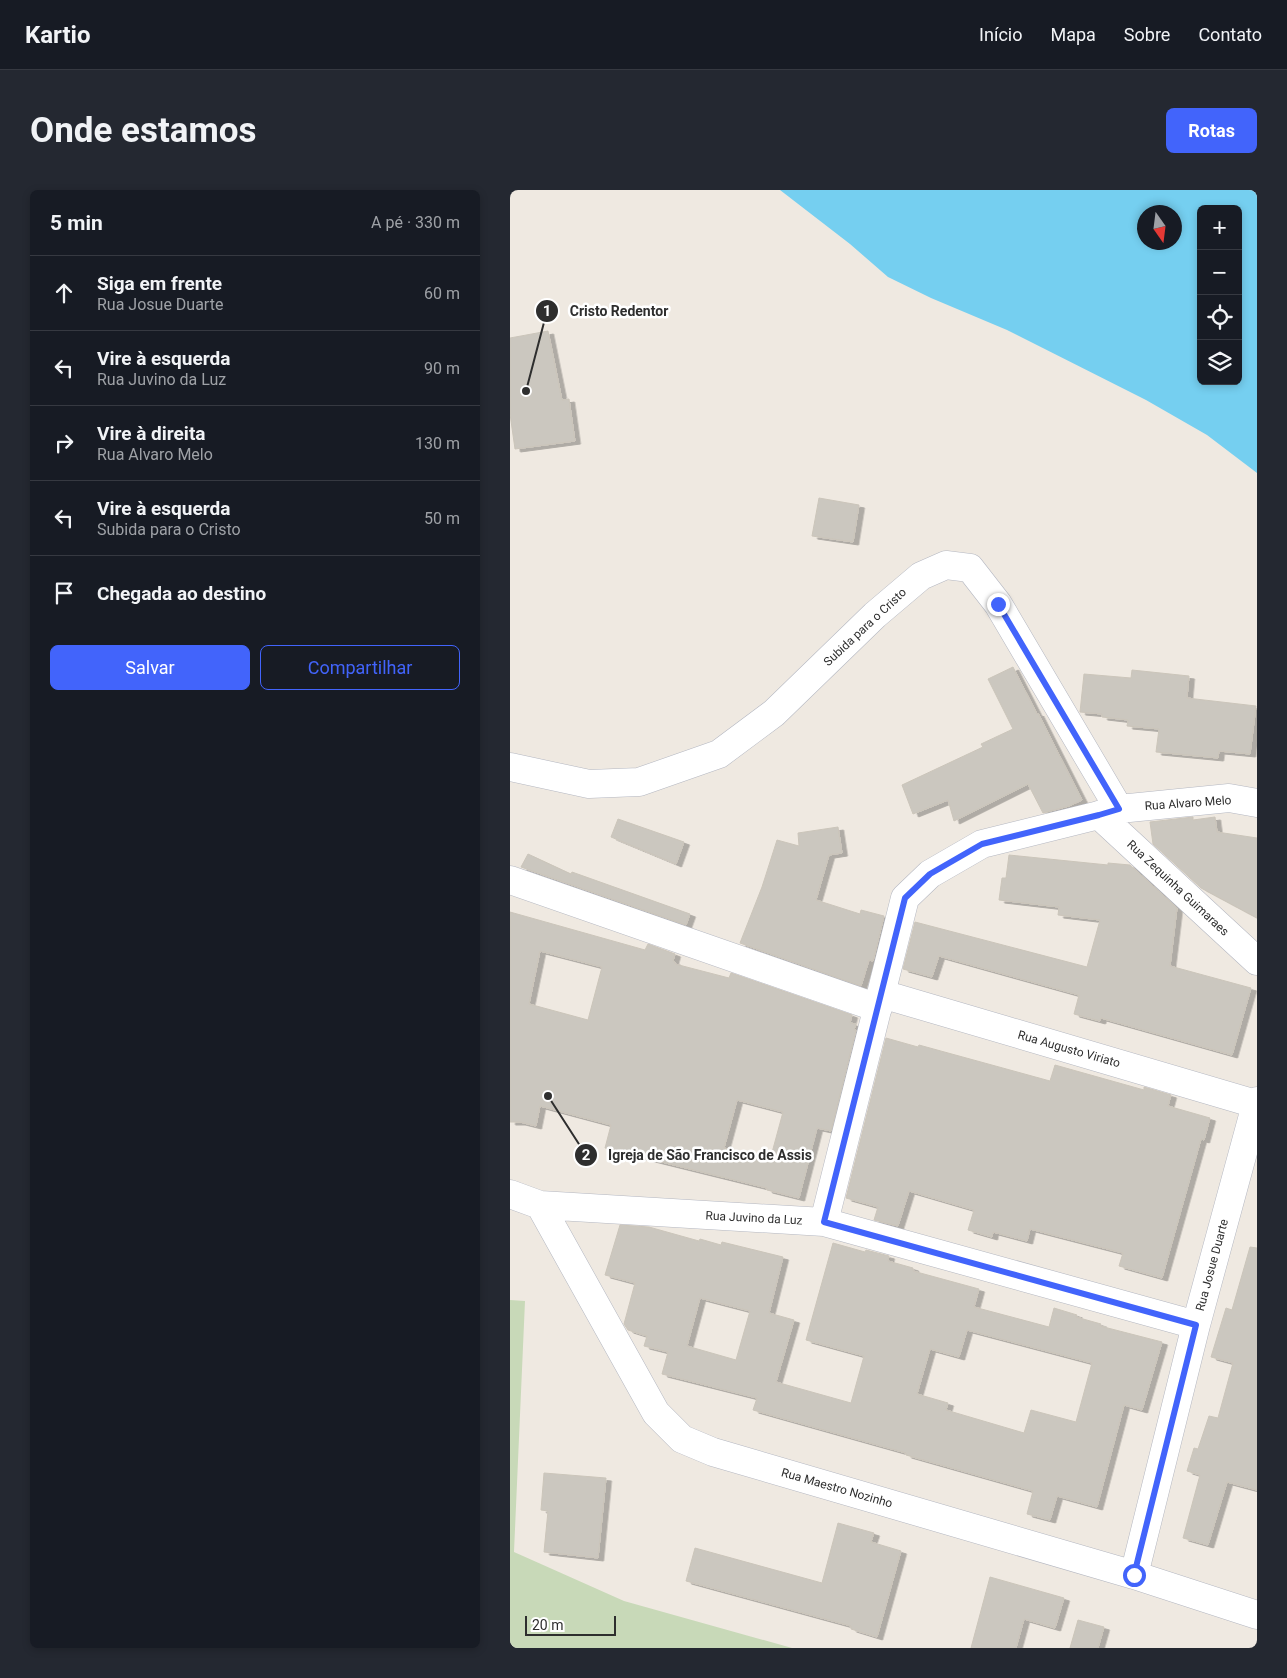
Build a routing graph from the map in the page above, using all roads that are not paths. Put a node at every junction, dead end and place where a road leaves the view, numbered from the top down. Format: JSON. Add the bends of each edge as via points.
{"nodes":[{"id":1,"x":510,"y":767,"type":"edge"},
{"id":2,"x":1257,"y":803,"type":"edge"},
{"id":3,"x":1109,"y":812,"type":"junction"},
{"id":4,"x":510,"y":880,"type":"edge"},
{"id":5,"x":1257,"y":961,"type":"edge"},
{"id":6,"x":880,"y":1001,"type":"junction"},
{"id":7,"x":1257,"y":1103,"type":"edge"},
{"id":8,"x":510,"y":1194,"type":"edge"},
{"id":9,"x":540,"y":1205,"type":"junction"},
{"id":10,"x":824,"y":1222,"type":"junction"},
{"id":11,"x":1196,"y":1325,"type":"junction"},
{"id":12,"x":1134,"y":1575,"type":"junction"},
{"id":13,"x":1257,"y":1615,"type":"edge"}],
"edges":[{"from":1,"to":3,"type":"street","name":"Subida para o Cristo","via":[[588,784],[639,782],[719,754],[774,713],[875,615],[921,576],[946,565],[970,568],[998,604]]},
{"from":2,"to":3,"type":"street","name":"Rua Alvaro Melo","via":[[1230,798]]},
{"from":3,"to":5,"type":"street","name":"Rua Zequinha Guimaraes"},
{"from":3,"to":6,"type":"street","name":"Rua Alvaro Melo","via":[[982,844],[930,874],[905,898]]},
{"from":4,"to":6,"type":"street","name":"Rua Augusto Viriato"},
{"from":6,"to":7,"type":"street","name":"Rua Augusto Viriato"},
{"from":6,"to":10,"type":"street","name":"Rua Alvaro Melo"},
{"from":7,"to":11,"type":"street","name":"Rua Josue Duarte"},
{"from":8,"to":9,"type":"street","name":"Rua Juvino da Luz"},
{"from":9,"to":10,"type":"street","name":"Rua Juvino da Luz"},
{"from":9,"to":12,"type":"street","name":"Rua Maestro Nozinho","via":[[656,1413],[682,1439],[713,1452]]},
{"from":10,"to":11,"type":"street","name":"Rua Juvino da Luz"},
{"from":11,"to":12,"type":"street","name":"Rua Josue Duarte"},
{"from":12,"to":13,"type":"street","name":"Rua Maestro Nozinho"}]}
